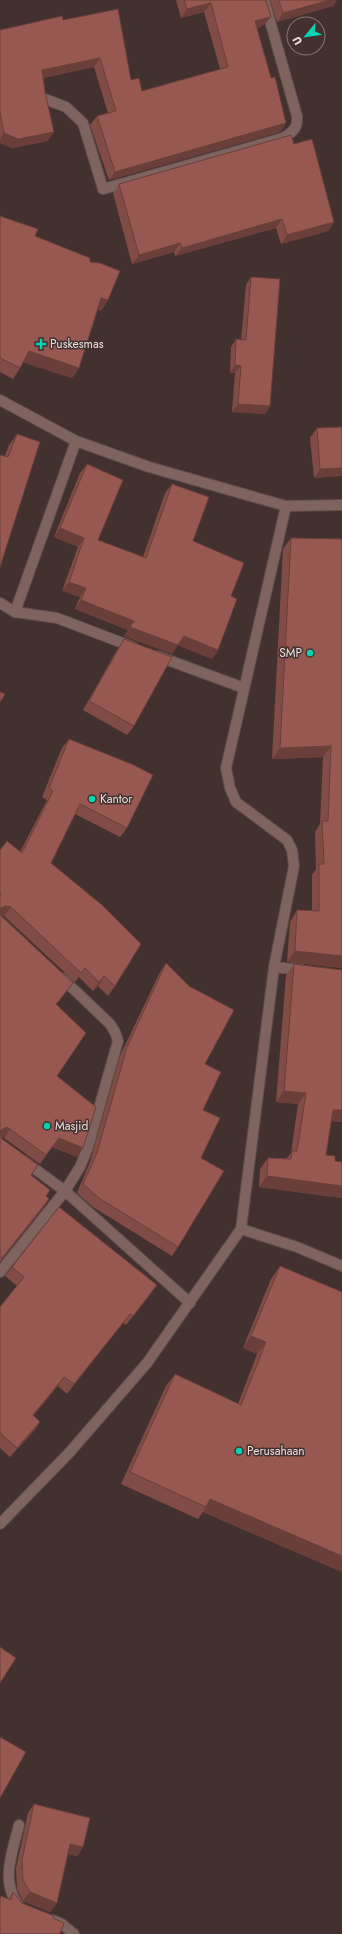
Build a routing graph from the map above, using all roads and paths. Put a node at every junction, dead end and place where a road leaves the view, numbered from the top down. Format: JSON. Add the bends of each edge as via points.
{"nodes":[{"id":1,"x":264,"y":0,"type":"edge"},
{"id":2,"x":45,"y":99,"type":"edge"},
{"id":3,"x":0,"y":402,"type":"edge"},
{"id":4,"x":76,"y":441,"type":"junction"},
{"id":5,"x":342,"y":505,"type":"edge"},
{"id":6,"x":286,"y":506,"type":"junction"},
{"id":7,"x":0,"y":603,"type":"edge"},
{"id":8,"x":15,"y":612,"type":"junction"},
{"id":9,"x":244,"y":688,"type":"junction"},
{"id":10,"x":274,"y":967,"type":"junction"},
{"id":11,"x":312,"y":971,"type":"edge"},
{"id":12,"x":56,"y":972,"type":"edge"},
{"id":13,"x":18,"y":1156,"type":"edge"},
{"id":14,"x":65,"y":1191,"type":"junction"},
{"id":15,"x":241,"y":1229,"type":"junction"},
{"id":16,"x":342,"y":1266,"type":"edge"},
{"id":17,"x":0,"y":1272,"type":"edge"},
{"id":18,"x":190,"y":1303,"type":"junction"},
{"id":19,"x":0,"y":1524,"type":"edge"},
{"id":20,"x":19,"y":1825,"type":"dead end"},
{"id":21,"x":26,"y":1909,"type":"edge"},
{"id":22,"x":40,"y":1915,"type":"edge"},
{"id":23,"x":74,"y":1934,"type":"edge"}],
"edges":[{"from":1,"to":2,"type":"street","via":[[297,116],[298,124],[283,138],[103,189],[82,123],[66,107]]},
{"from":3,"to":4,"type":"street"},
{"from":4,"to":6,"type":"street","via":[[149,468]]},
{"from":4,"to":8,"type":"street"},
{"from":5,"to":6,"type":"street"},
{"from":6,"to":9,"type":"street"},
{"from":7,"to":8,"type":"street"},
{"from":8,"to":9,"type":"street","via":[[56,618]]},
{"from":9,"to":10,"type":"street","via":[[226,768],[230,788],[236,802],[287,840],[292,850],[294,866]]},
{"from":10,"to":11,"type":"street"},
{"from":10,"to":15,"type":"street"},
{"from":12,"to":14,"type":"street","via":[[110,1024],[118,1040],[88,1147],[80,1167]]},
{"from":13,"to":14,"type":"street"},
{"from":14,"to":17,"type":"street"},
{"from":14,"to":18,"type":"street"},
{"from":15,"to":16,"type":"street","via":[[297,1247]]},
{"from":15,"to":18,"type":"street"},
{"from":18,"to":19,"type":"street","via":[[147,1363],[69,1453]]},
{"from":20,"to":21,"type":"street","via":[[7,1868],[7,1883],[11,1896],[18,1906]]},
{"from":22,"to":23,"type":"street","via":[[62,1924]]}]}
